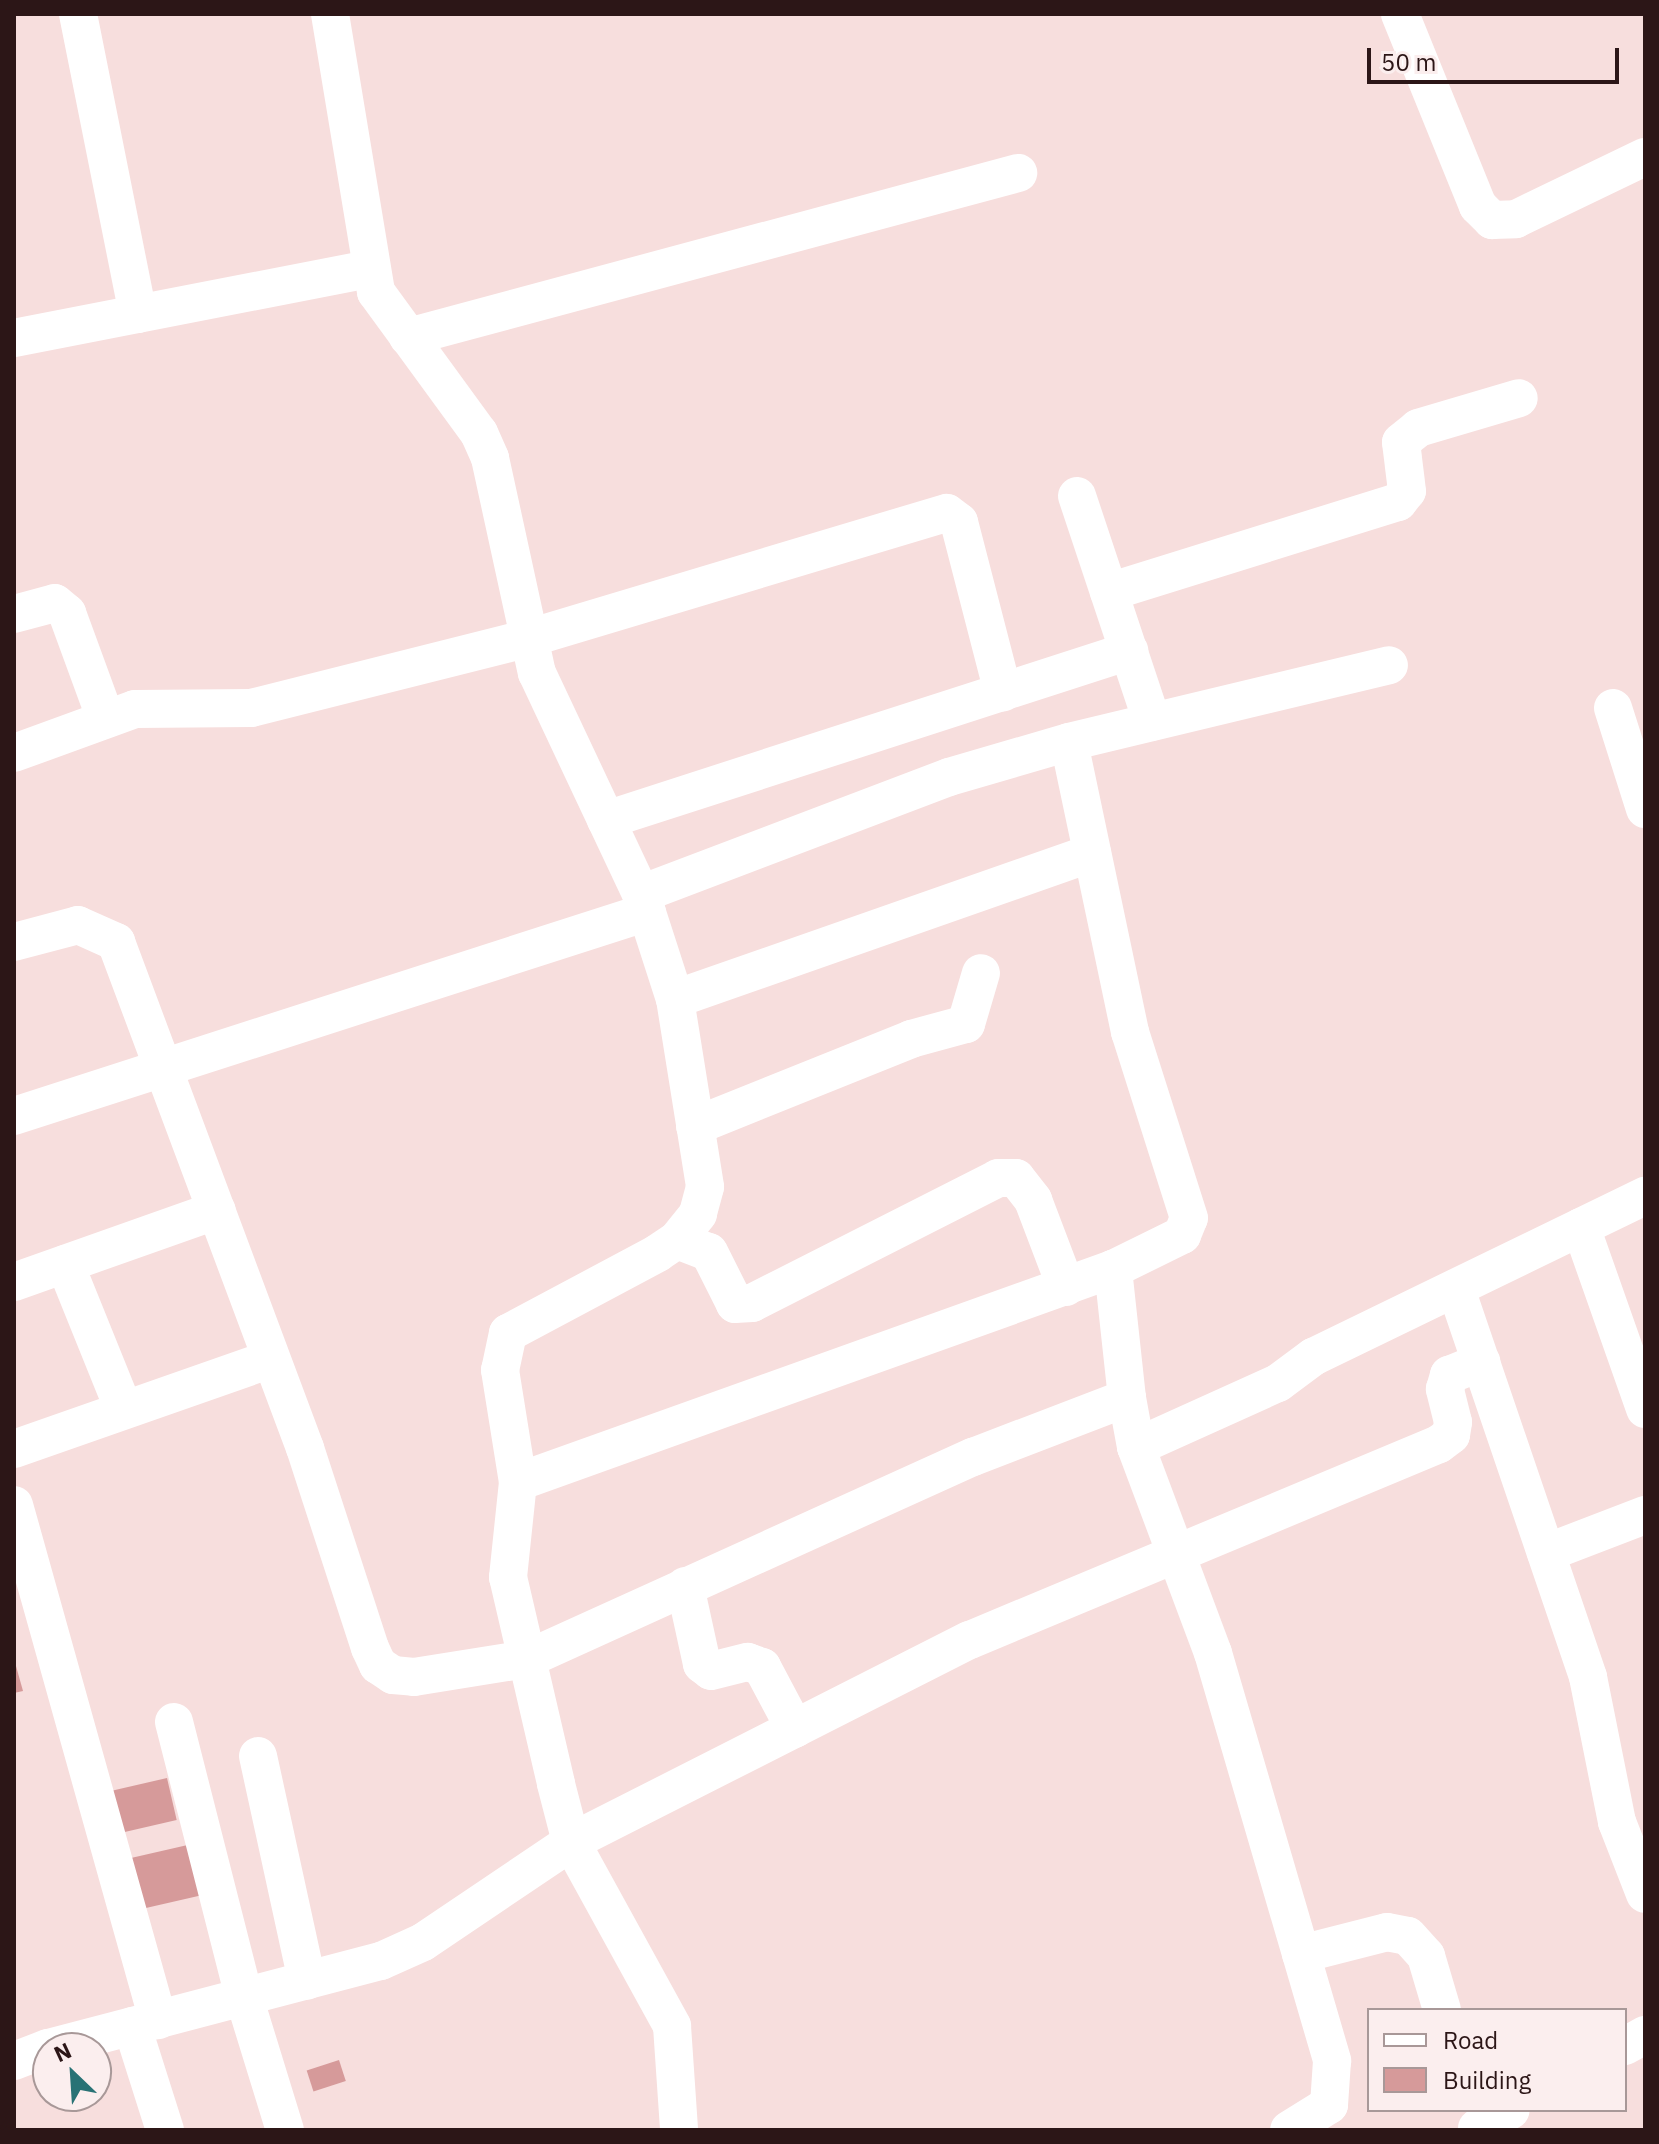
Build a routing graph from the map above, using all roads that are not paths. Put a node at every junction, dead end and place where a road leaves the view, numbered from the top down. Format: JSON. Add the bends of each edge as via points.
{"nodes":[{"id":1,"x":78,"y":14,"type":"edge"},
{"id":2,"x":330,"y":14,"type":"edge"},
{"id":3,"x":1400,"y":14,"type":"edge"},
{"id":4,"x":1645,"y":157,"type":"edge"},
{"id":5,"x":1018,"y":173,"type":"dead end"},
{"id":6,"x":368,"y":269,"type":"junction"},
{"id":7,"x":138,"y":314,"type":"junction"},
{"id":8,"x":14,"y":336,"type":"edge"},
{"id":9,"x":408,"y":337,"type":"junction"},
{"id":10,"x":1519,"y":398,"type":"dead end"},
{"id":11,"x":1077,"y":496,"type":"dead end"},
{"id":12,"x":1109,"y":592,"type":"junction"},
{"id":13,"x":14,"y":614,"type":"edge"},
{"id":14,"x":526,"y":639,"type":"junction"},
{"id":15,"x":1129,"y":651,"type":"junction"},
{"id":16,"x":1389,"y":665,"type":"dead end"},
{"id":17,"x":1003,"y":692,"type":"junction"},
{"id":18,"x":1613,"y":708,"type":"dead end"},
{"id":19,"x":105,"y":717,"type":"junction"},
{"id":20,"x":1152,"y":722,"type":"junction"},
{"id":21,"x":1069,"y":742,"type":"junction"},
{"id":22,"x":14,"y":753,"type":"edge"},
{"id":23,"x":1645,"y":809,"type":"edge"},
{"id":24,"x":606,"y":820,"type":"junction"},
{"id":25,"x":1092,"y":853,"type":"junction"},
{"id":26,"x":644,"y":903,"type":"junction"},
{"id":27,"x":14,"y":942,"type":"edge"},
{"id":28,"x":981,"y":973,"type":"dead end"},
{"id":29,"x":675,"y":999,"type":"junction"},
{"id":30,"x":164,"y":1067,"type":"junction"},
{"id":31,"x":14,"y":1116,"type":"edge"},
{"id":32,"x":695,"y":1126,"type":"junction"},
{"id":33,"x":1645,"y":1196,"type":"edge"},
{"id":34,"x":217,"y":1210,"type":"junction"},
{"id":35,"x":1581,"y":1227,"type":"junction"},
{"id":36,"x":677,"y":1240,"type":"junction"},
{"id":37,"x":65,"y":1264,"type":"junction"},
{"id":38,"x":1113,"y":1269,"type":"junction"},
{"id":39,"x":14,"y":1282,"type":"edge"},
{"id":40,"x":1066,"y":1287,"type":"junction"},
{"id":41,"x":1456,"y":1289,"type":"junction"},
{"id":42,"x":271,"y":1359,"type":"junction"},
{"id":43,"x":1481,"y":1362,"type":"junction"},
{"id":44,"x":1127,"y":1398,"type":"junction"},
{"id":45,"x":1645,"y":1409,"type":"edge"},
{"id":46,"x":124,"y":1410,"type":"junction"},
{"id":47,"x":1136,"y":1447,"type":"junction"},
{"id":48,"x":14,"y":1449,"type":"edge"},
{"id":49,"x":518,"y":1482,"type":"junction"},
{"id":50,"x":14,"y":1505,"type":"edge"},
{"id":51,"x":1645,"y":1515,"type":"edge"},
{"id":52,"x":1179,"y":1553,"type":"junction"},
{"id":53,"x":1546,"y":1553,"type":"junction"},
{"id":54,"x":685,"y":1586,"type":"junction"},
{"id":55,"x":527,"y":1659,"type":"junction"},
{"id":56,"x":174,"y":1722,"type":"dead end"},
{"id":57,"x":795,"y":1729,"type":"junction"},
{"id":58,"x":258,"y":1756,"type":"dead end"},
{"id":59,"x":571,"y":1842,"type":"junction"},
{"id":60,"x":1645,"y":1894,"type":"edge"},
{"id":61,"x":1301,"y":1954,"type":"junction"},
{"id":62,"x":307,"y":1981,"type":"junction"},
{"id":63,"x":244,"y":1997,"type":"junction"},
{"id":64,"x":1441,"y":2008,"type":"edge"},
{"id":65,"x":145,"y":2023,"type":"junction"},
{"id":66,"x":110,"y":2032,"type":"edge"},
{"id":67,"x":1645,"y":2035,"type":"edge"},
{"id":68,"x":1627,"y":2045,"type":"edge"},
{"id":69,"x":1506,"y":2112,"type":"edge"},
{"id":70,"x":1476,"y":2123,"type":"edge"},
{"id":71,"x":165,"y":2130,"type":"edge"},
{"id":72,"x":285,"y":2130,"type":"edge"},
{"id":73,"x":679,"y":2130,"type":"edge"},
{"id":74,"x":1289,"y":2130,"type":"edge"}],
"edges":[{"from":1,"to":7,"type":"street"},
{"from":2,"to":6,"type":"street"},
{"from":3,"to":4,"type":"street","via":[[1478,206],[1492,220],[1516,219]]},
{"from":5,"to":9,"type":"street"},
{"from":6,"to":7,"type":"street"},
{"from":6,"to":9,"type":"street","via":[[376,292]]},
{"from":7,"to":8,"type":"street"},
{"from":9,"to":14,"type":"street","via":[[479,433],[490,458]]},
{"from":10,"to":12,"type":"street","via":[[1418,428],[1401,442],[1407,491],[1398,502]]},
{"from":11,"to":12,"type":"street"},
{"from":12,"to":15,"type":"street"},
{"from":13,"to":19,"type":"street","via":[[55,603],[67,613]]},
{"from":14,"to":17,"type":"street","via":[[947,513],[959,522]]},
{"from":14,"to":19,"type":"street","via":[[251,708],[166,706]]},
{"from":14,"to":24,"type":"street"},
{"from":15,"to":17,"type":"street"},
{"from":15,"to":20,"type":"street"},
{"from":16,"to":20,"type":"street"},
{"from":17,"to":24,"type":"street"},
{"from":18,"to":23,"type":"street"},
{"from":19,"to":22,"type":"street"},
{"from":20,"to":21,"type":"street"},
{"from":21,"to":25,"type":"street"},
{"from":21,"to":26,"type":"street","via":[[949,777]]},
{"from":24,"to":26,"type":"street"},
{"from":25,"to":29,"type":"street"},
{"from":25,"to":38,"type":"street","via":[[1130,1032],[1189,1218],[1182,1235]]},
{"from":26,"to":29,"type":"street"},
{"from":26,"to":30,"type":"street"},
{"from":27,"to":30,"type":"street","via":[[78,925],[116,942]]},
{"from":28,"to":32,"type":"street","via":[[966,1024],[911,1039]]},
{"from":29,"to":32,"type":"street"},
{"from":30,"to":31,"type":"street"},
{"from":30,"to":34,"type":"street"},
{"from":32,"to":36,"type":"street","via":[[705,1187],[698,1214]]},
{"from":33,"to":35,"type":"street"},
{"from":34,"to":37,"type":"street"},
{"from":34,"to":42,"type":"street"},
{"from":35,"to":41,"type":"street"},
{"from":35,"to":45,"type":"street"},
{"from":36,"to":40,"type":"street","via":[[709,1252],[735,1304],[752,1303],[998,1178],[1016,1178],[1033,1200]]},
{"from":36,"to":49,"type":"street","via":[[508,1333],[500,1370]]},
{"from":37,"to":39,"type":"street"},
{"from":37,"to":46,"type":"street"},
{"from":38,"to":40,"type":"street"},
{"from":38,"to":44,"type":"street"},
{"from":40,"to":49,"type":"street"},
{"from":41,"to":43,"type":"street"},
{"from":41,"to":47,"type":"street","via":[[1313,1357],[1278,1383]]},
{"from":42,"to":46,"type":"street"},
{"from":42,"to":55,"type":"street","via":[[378,1665],[393,1675],[414,1677]]},
{"from":43,"to":52,"type":"street","via":[[1449,1375],[1445,1389],[1453,1422],[1451,1435],[1439,1444]]},
{"from":43,"to":53,"type":"street"},
{"from":44,"to":47,"type":"street"},
{"from":44,"to":54,"type":"street","via":[[1009,1441]]},
{"from":46,"to":48,"type":"street"},
{"from":47,"to":52,"type":"street"},
{"from":49,"to":55,"type":"street","via":[[508,1577]]},
{"from":50,"to":65,"type":"street"},
{"from":51,"to":53,"type":"street"},
{"from":52,"to":57,"type":"street","via":[[970,1640]]},
{"from":52,"to":61,"type":"street"},
{"from":53,"to":60,"type":"street","via":[[1588,1677],[1623,1844]]},
{"from":54,"to":55,"type":"street"},
{"from":54,"to":57,"type":"street","via":[[702,1664],[711,1671],[748,1662],[762,1667]]},
{"from":55,"to":59,"type":"street"},
{"from":56,"to":63,"type":"street"},
{"from":57,"to":59,"type":"street"},
{"from":58,"to":62,"type":"street"},
{"from":59,"to":62,"type":"street","via":[[423,1942],[381,1961]]},
{"from":59,"to":73,"type":"street","via":[[672,2026]]},
{"from":61,"to":64,"type":"street","via":[[1387,1932],[1408,1936],[1426,1956]]},
{"from":61,"to":74,"type":"street","via":[[1332,2061],[1332,2085],[1329,2105]]},
{"from":62,"to":63,"type":"street"},
{"from":63,"to":65,"type":"street"},
{"from":63,"to":72,"type":"street"},
{"from":65,"to":66,"type":"street"},
{"from":65,"to":71,"type":"street"},
{"from":67,"to":68,"type":"street"},
{"from":69,"to":70,"type":"street"}]}
